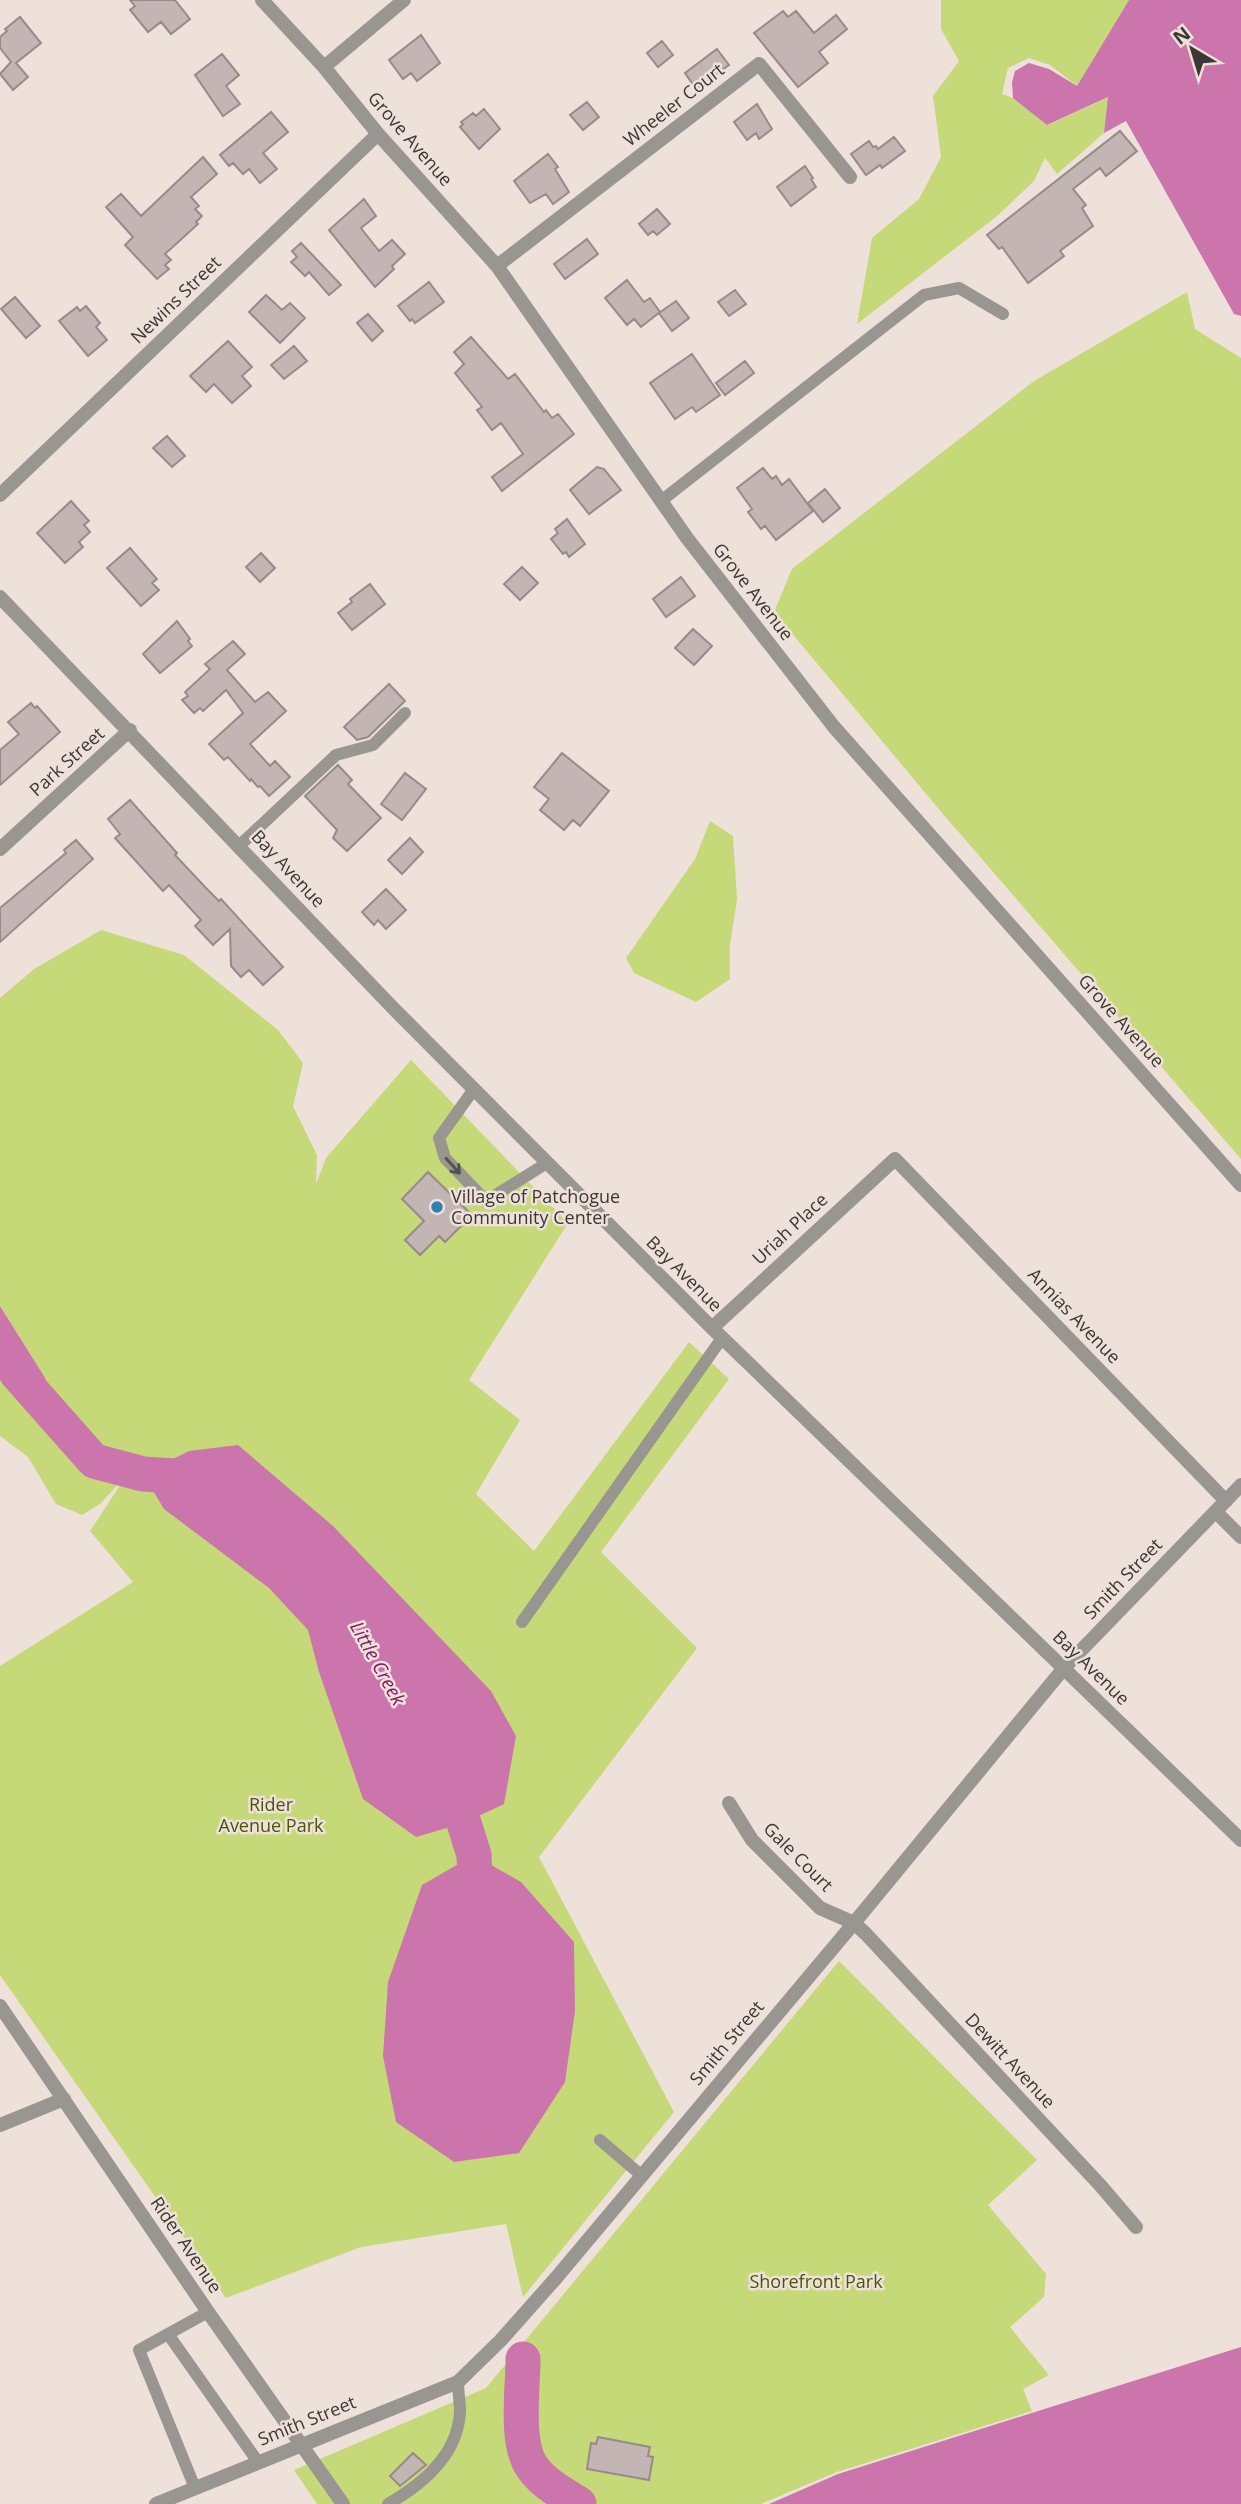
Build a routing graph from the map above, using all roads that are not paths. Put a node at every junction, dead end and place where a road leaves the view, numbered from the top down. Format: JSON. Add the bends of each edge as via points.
{"nodes":[{"id":1,"x":262,"y":0,"type":"edge"},
{"id":2,"x":404,"y":0,"type":"edge"},
{"id":3,"x":324,"y":67,"type":"junction"},
{"id":4,"x":378,"y":134,"type":"junction"},
{"id":5,"x":850,"y":177,"type":"dead end"},
{"id":6,"x":497,"y":266,"type":"junction"},
{"id":7,"x":1003,"y":314,"type":"dead end"},
{"id":8,"x":0,"y":495,"type":"edge"},
{"id":9,"x":661,"y":501,"type":"junction"},
{"id":10,"x":0,"y":597,"type":"edge"},
{"id":11,"x":405,"y":713,"type":"dead end"},
{"id":12,"x":130,"y":730,"type":"junction"},
{"id":13,"x":239,"y":846,"type":"junction"},
{"id":14,"x":0,"y":849,"type":"edge"},
{"id":15,"x":474,"y":1089,"type":"junction"},
{"id":16,"x":895,"y":1158,"type":"joint"},
{"id":17,"x":547,"y":1163,"type":"junction"},
{"id":18,"x":1241,"y":1185,"type":"edge"},
{"id":19,"x":717,"y":1333,"type":"junction"},
{"id":20,"x":1241,"y":1485,"type":"edge"},
{"id":21,"x":1221,"y":1507,"type":"junction"},
{"id":22,"x":1241,"y":1537,"type":"edge"},
{"id":23,"x":522,"y":1622,"type":"dead end"},
{"id":24,"x":1064,"y":1668,"type":"junction"},
{"id":25,"x":729,"y":1804,"type":"dead end"},
{"id":26,"x":1241,"y":1840,"type":"edge"},
{"id":27,"x":854,"y":1923,"type":"junction"},
{"id":28,"x":0,"y":2006,"type":"edge"},
{"id":29,"x":64,"y":2099,"type":"junction"},
{"id":30,"x":0,"y":2125,"type":"edge"},
{"id":31,"x":600,"y":2140,"type":"dead end"},
{"id":32,"x":641,"y":2175,"type":"junction"},
{"id":33,"x":1136,"y":2227,"type":"dead end"},
{"id":34,"x":208,"y":2312,"type":"junction"},
{"id":35,"x":169,"y":2334,"type":"junction"},
{"id":36,"x":458,"y":2382,"type":"junction"},
{"id":37,"x":302,"y":2443,"type":"junction"},
{"id":38,"x":258,"y":2462,"type":"junction"},
{"id":39,"x":195,"y":2488,"type":"junction"},
{"id":40,"x":156,"y":2504,"type":"edge"},
{"id":41,"x":343,"y":2504,"type":"edge"},
{"id":42,"x":388,"y":2504,"type":"edge"}],
"edges":[{"from":1,"to":3,"type":"street","name":"Grove Avenue"},
{"from":2,"to":3,"type":"street"},
{"from":3,"to":4,"type":"street","name":"Grove Avenue"},
{"from":4,"to":6,"type":"street","name":"Grove Avenue"},
{"from":4,"to":8,"type":"street","name":"Newins Street"},
{"from":5,"to":6,"type":"street","name":"Wheeler Court","via":[[759,64]]},
{"from":6,"to":9,"type":"street","name":"Grove Avenue"},
{"from":7,"to":9,"type":"lane","via":[[959,288],[925,295]]},
{"from":9,"to":18,"type":"street","name":"Grove Avenue","via":[[834,727]]},
{"from":10,"to":12,"type":"street","name":"Bay Avenue"},
{"from":11,"to":13,"type":"lane","via":[[373,745],[336,755]]},
{"from":12,"to":13,"type":"street","name":"Bay Avenue"},
{"from":12,"to":14,"type":"street","name":"Park Street"},
{"from":13,"to":15,"type":"street","name":"Bay Avenue"},
{"from":15,"to":17,"type":"street","name":"Bay Avenue"},
{"from":15,"to":17,"type":"lane","one_way":true,"via":[[439,1138],[445,1158],[486,1201]]},
{"from":16,"to":19,"type":"street","name":"Uriah Place"},
{"from":16,"to":21,"type":"street","name":"Annias Avenue"},
{"from":17,"to":19,"type":"street","name":"Bay Avenue"},
{"from":19,"to":23,"type":"lane"},
{"from":19,"to":24,"type":"street","name":"Bay Avenue"},
{"from":20,"to":21,"type":"street","name":"Smith Street"},
{"from":21,"to":22,"type":"street","name":"Annias Avenue"},
{"from":21,"to":24,"type":"street","name":"Smith Street"},
{"from":24,"to":26,"type":"street","name":"Bay Avenue"},
{"from":24,"to":27,"type":"street","name":"Smith Street"},
{"from":25,"to":27,"type":"street","name":"Gale Court","via":[[752,1840],[820,1908]]},
{"from":27,"to":32,"type":"street","name":"Smith Street"},
{"from":27,"to":33,"type":"street","name":"Dewitt Avenue"},
{"from":28,"to":29,"type":"street","name":"Rider Avenue"},
{"from":29,"to":30,"type":"street"},
{"from":29,"to":34,"type":"street","name":"Rider Avenue"},
{"from":31,"to":32,"type":"lane"},
{"from":32,"to":36,"type":"street","name":"Smith Street","via":[[502,2340]]},
{"from":34,"to":35,"type":"lane"},
{"from":34,"to":37,"type":"street","name":"Rider Avenue"},
{"from":35,"to":38,"type":"lane"},
{"from":35,"to":39,"type":"lane","via":[[139,2350]]},
{"from":36,"to":37,"type":"street","name":"Smith Street"},
{"from":36,"to":42,"type":"lane","via":[[460,2409],[445,2456],[429,2476]]},
{"from":37,"to":38,"type":"street","name":"Smith Street"},
{"from":37,"to":41,"type":"street","name":"Rider Avenue"},
{"from":38,"to":39,"type":"street","name":"Smith Street"},
{"from":39,"to":40,"type":"street","name":"Smith Street"}]}
